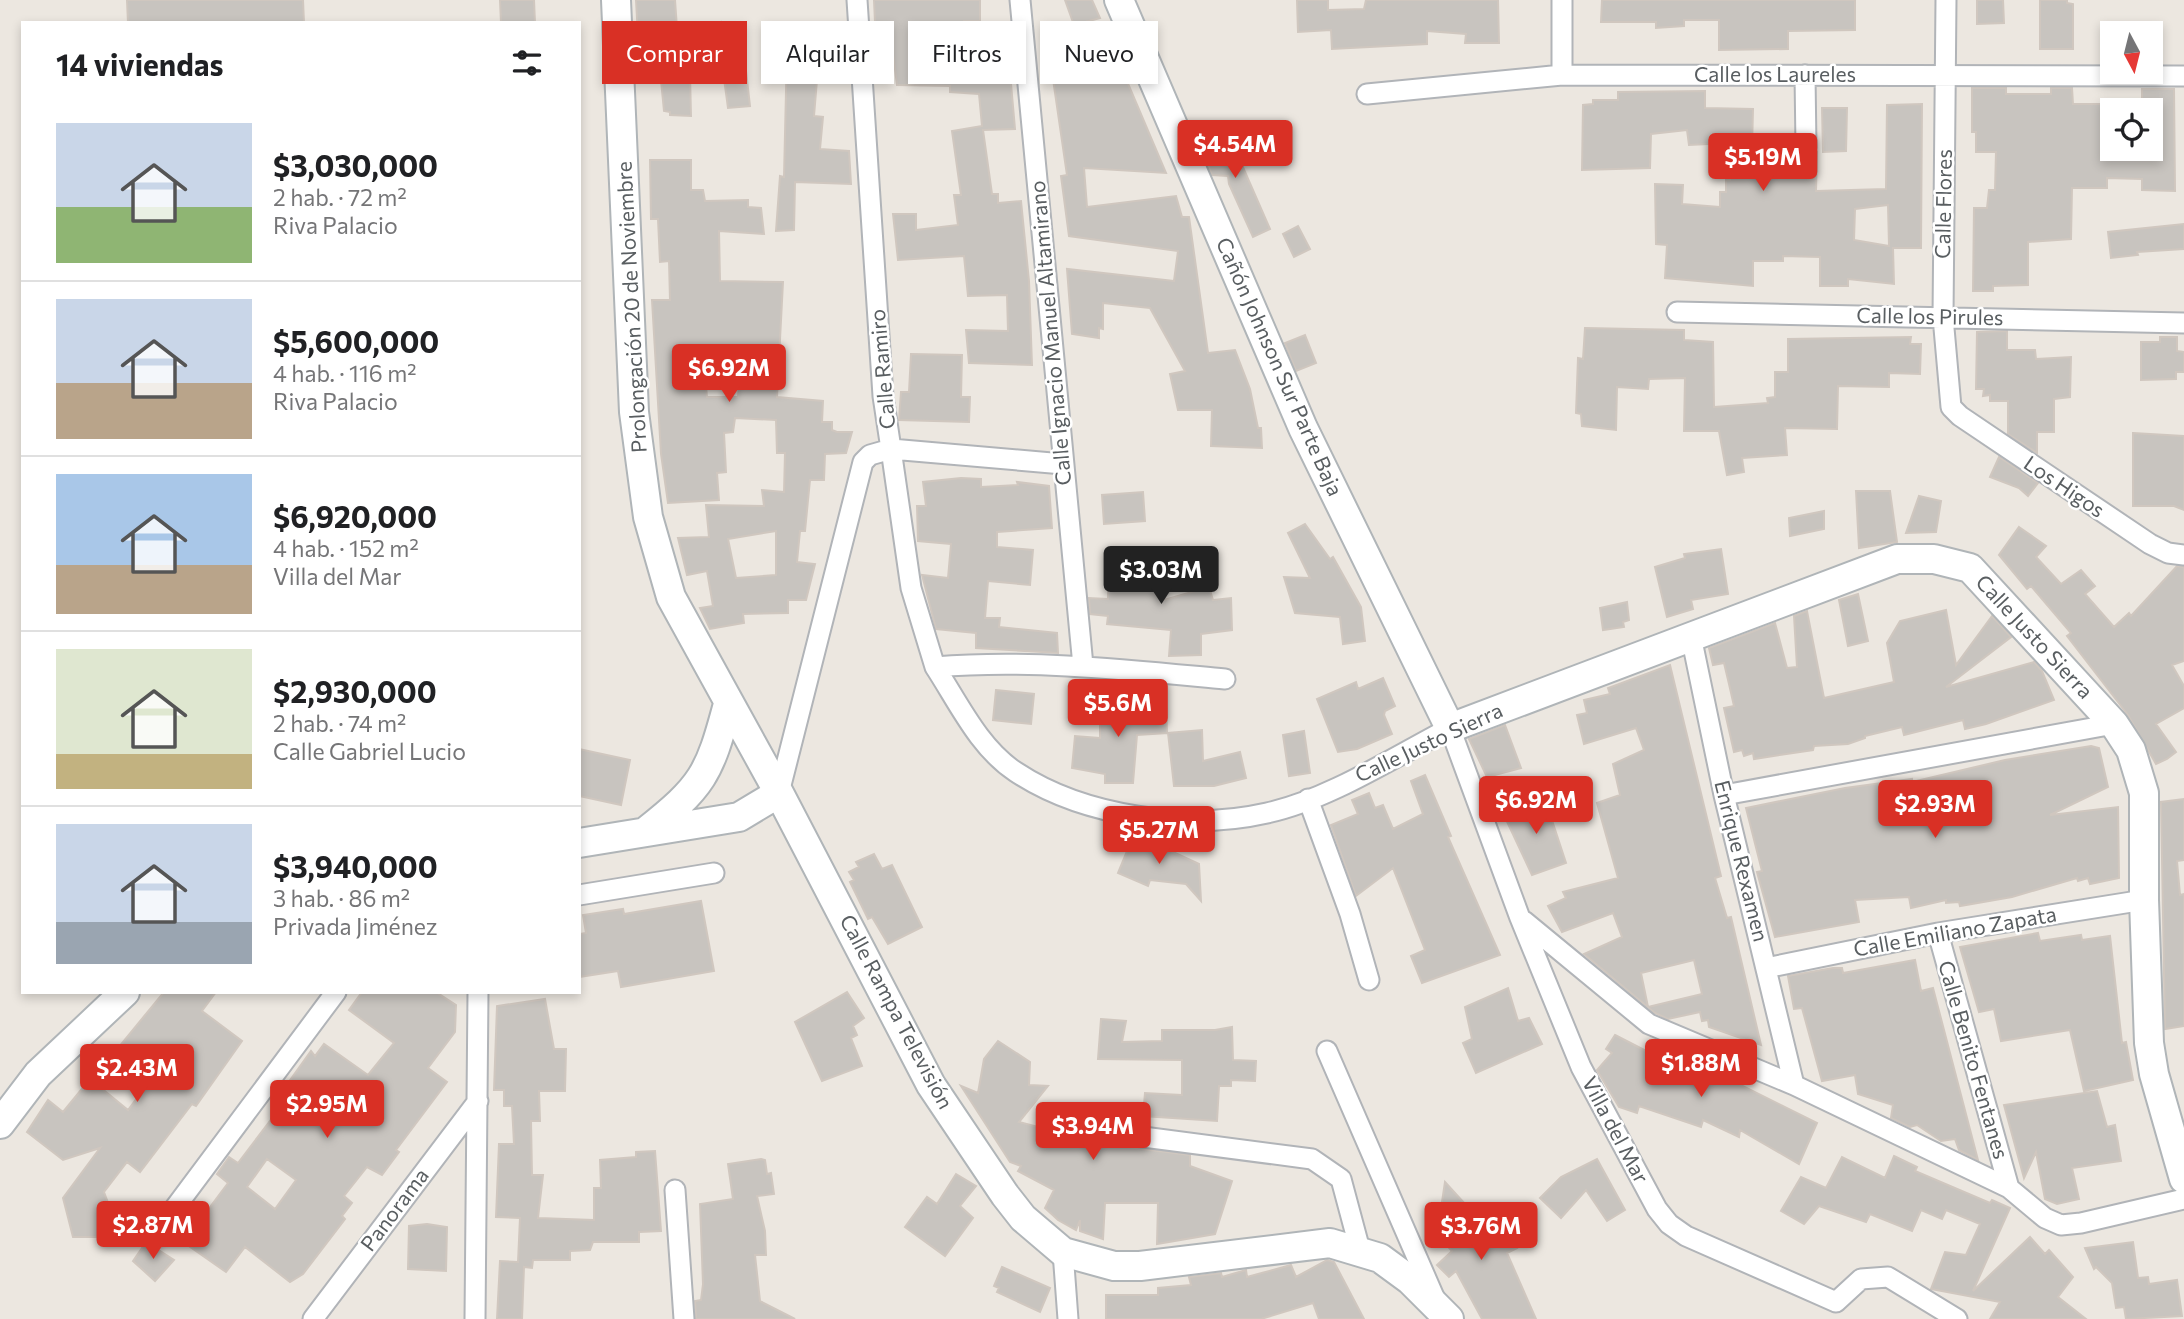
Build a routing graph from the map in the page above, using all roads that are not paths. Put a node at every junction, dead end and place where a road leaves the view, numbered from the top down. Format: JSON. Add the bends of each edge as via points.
{"nodes":[{"id":1,"x":616,"y":0,"type":"edge"},
{"id":2,"x":857,"y":0,"type":"edge"},
{"id":3,"x":1020,"y":0,"type":"edge"},
{"id":4,"x":1119,"y":0,"type":"edge"},
{"id":5,"x":1562,"y":0,"type":"edge"},
{"id":6,"x":1946,"y":0,"type":"edge"},
{"id":7,"x":1562,"y":75,"type":"junction"},
{"id":8,"x":1805,"y":75,"type":"junction"},
{"id":9,"x":1946,"y":75,"type":"junction"},
{"id":10,"x":2184,"y":76,"type":"edge"},
{"id":11,"x":1367,"y":94,"type":"dead end"},
{"id":12,"x":1806,"y":147,"type":"dead end"},
{"id":13,"x":1676,"y":312,"type":"dead end"},
{"id":14,"x":1943,"y":317,"type":"junction"},
{"id":15,"x":2184,"y":323,"type":"edge"},
{"id":16,"x":1951,"y":407,"type":"joint"},
{"id":17,"x":891,"y":449,"type":"junction"},
{"id":18,"x":1063,"y":464,"type":"junction"},
{"id":19,"x":2184,"y":555,"type":"edge"},
{"id":20,"x":1691,"y":636,"type":"junction"},
{"id":21,"x":1083,"y":666,"type":"junction"},
{"id":22,"x":935,"y":667,"type":"junction"},
{"id":23,"x":1226,"y":679,"type":"dead end"},
{"id":24,"x":728,"y":704,"type":"junction"},
{"id":25,"x":2114,"y":724,"type":"junction"},
{"id":26,"x":1450,"y":728,"type":"junction"},
{"id":27,"x":779,"y":793,"type":"junction"},
{"id":28,"x":1724,"y":796,"type":"junction"},
{"id":29,"x":1313,"y":797,"type":"junction"},
{"id":30,"x":642,"y":835,"type":"junction"},
{"id":31,"x":581,"y":843,"type":"edge"},
{"id":32,"x":713,"y":873,"type":"dead end"},
{"id":33,"x":581,"y":895,"type":"edge"},
{"id":34,"x":2144,"y":900,"type":"junction"},
{"id":35,"x":1520,"y":918,"type":"junction"},
{"id":36,"x":1937,"y":933,"type":"junction"},
{"id":37,"x":1766,"y":968,"type":"junction"},
{"id":38,"x":1368,"y":981,"type":"dead end"},
{"id":39,"x":123,"y":994,"type":"edge"},
{"id":40,"x":335,"y":994,"type":"edge"},
{"id":41,"x":478,"y":994,"type":"edge"},
{"id":42,"x":1327,"y":1051,"type":"dead end"},
{"id":43,"x":1794,"y":1085,"type":"junction"},
{"id":44,"x":478,"y":1101,"type":"junction"},
{"id":45,"x":0,"y":1124,"type":"edge"},
{"id":46,"x":1105,"y":1132,"type":"dead end"},
{"id":47,"x":2184,"y":1179,"type":"edge"},
{"id":48,"x":2009,"y":1188,"type":"junction"},
{"id":49,"x":675,"y":1190,"type":"dead end"},
{"id":50,"x":2184,"y":1199,"type":"edge"},
{"id":51,"x":174,"y":1209,"type":"dead end"},
{"id":52,"x":1360,"y":1250,"type":"junction"},
{"id":53,"x":1063,"y":1252,"type":"junction"},
{"id":54,"x":1835,"y":1310,"type":"edge"},
{"id":55,"x":1444,"y":1312,"type":"edge"},
{"id":56,"x":313,"y":1319,"type":"edge"},
{"id":57,"x":475,"y":1319,"type":"edge"},
{"id":58,"x":684,"y":1319,"type":"edge"},
{"id":59,"x":1068,"y":1319,"type":"edge"},
{"id":60,"x":1957,"y":1319,"type":"edge"}],
"edges":[{"from":1,"to":24,"type":"street","name":"Prolongación 20 de Noviembre","via":[[634,412],[648,517],[671,597]]},
{"from":2,"to":17,"type":"street","name":"Calle Ramiro","via":[[883,396]]},
{"from":3,"to":18,"type":"street","name":"Calle Ignacio Manuel Altamirano"},
{"from":4,"to":26,"type":"street","name":"Cañón Johnson Sur Parte Baja","via":[[1303,428]]},
{"from":5,"to":7,"type":"street"},
{"from":6,"to":9,"type":"street","name":"Calle Flores"},
{"from":7,"to":8,"type":"street","name":"Calle los Laureles"},
{"from":7,"to":11,"type":"street","name":"Calle los Laureles"},
{"from":8,"to":9,"type":"street","name":"Calle los Laureles"},
{"from":8,"to":12,"type":"street"},
{"from":9,"to":10,"type":"street","name":"Calle los Laureles"},
{"from":9,"to":14,"type":"street","name":"Calle Flores"},
{"from":13,"to":14,"type":"street","name":"Calle los Pirules"},
{"from":14,"to":15,"type":"street","name":"Calle los Pirules"},
{"from":14,"to":16,"type":"street","name":"Calle Flores"},
{"from":16,"to":19,"type":"street","name":"Los Higos","via":[[2150,544]]},
{"from":17,"to":18,"type":"street"},
{"from":17,"to":22,"type":"street","name":"Calle Justo Sierra","via":[[911,588]]},
{"from":17,"to":27,"type":"street","name":"Calle Ramiro","via":[[863,462]]},
{"from":18,"to":21,"type":"street","name":"Calle Ignacio Manuel Altamirano"},
{"from":20,"to":25,"type":"street","name":"Calle Justo Sierra","via":[[1897,559],[1934,559],[1970,568]]},
{"from":20,"to":26,"type":"street","name":"Calle Justo Sierra"},
{"from":20,"to":28,"type":"street","name":"Enrique Rexamen"},
{"from":21,"to":22,"type":"street","via":[[978,663]]},
{"from":21,"to":23,"type":"street"},
{"from":22,"to":29,"type":"street","name":"Calle Justo Sierra","via":[[966,717],[1014,771],[1084,806],[1142,817],[1211,820],[1268,813]]},
{"from":24,"to":27,"type":"street","name":"Prolongación 20 de Noviembre"},
{"from":24,"to":30,"type":"street","via":[[702,779]]},
{"from":25,"to":28,"type":"street"},
{"from":25,"to":34,"type":"street","name":"Calle Justo Sierra","via":[[2131,750],[2144,793]]},
{"from":26,"to":29,"type":"street","name":"Calle Justo Sierra"},
{"from":26,"to":35,"type":"street","name":"Villa del Mar"},
{"from":27,"to":30,"type":"street","via":[[739,817]]},
{"from":27,"to":53,"type":"street","name":"Calle Rampa Televisión","via":[[931,1085],[1023,1218]]},
{"from":28,"to":37,"type":"street","name":"Enrique Rexamen"},
{"from":29,"to":38,"type":"street"},
{"from":30,"to":31,"type":"street"},
{"from":32,"to":33,"type":"street"},
{"from":34,"to":36,"type":"street","name":"Calle Emiliano Zapata"},
{"from":34,"to":47,"type":"street","name":"Calle Justo Sierra","via":[[2149,1043]]},
{"from":35,"to":43,"type":"street","via":[[1649,1024]]},
{"from":35,"to":54,"type":"street","name":"Villa del Mar","via":[[1581,1067],[1669,1224]]},
{"from":36,"to":37,"type":"street","name":"Calle Emiliano Zapata"},
{"from":36,"to":48,"type":"street","name":"Calle Benito Fentanes"},
{"from":37,"to":43,"type":"street","name":"Enrique Rexamen"},
{"from":39,"to":45,"type":"street","via":[[38,1073]]},
{"from":40,"to":51,"type":"street"},
{"from":41,"to":44,"type":"street"},
{"from":42,"to":55,"type":"street"},
{"from":43,"to":48,"type":"street"},
{"from":44,"to":56,"type":"street","name":"Panorama"},
{"from":44,"to":57,"type":"street"},
{"from":46,"to":52,"type":"street","via":[[1312,1159],[1341,1179]]},
{"from":48,"to":50,"type":"street","via":[[2045,1218],[2061,1225]]},
{"from":49,"to":58,"type":"street"},
{"from":52,"to":53,"type":"street","name":"Calle Rampa Televisión","via":[[1330,1243],[1140,1266],[1114,1266]]},
{"from":52,"to":55,"type":"street","name":"Calle Rampa Televisión","via":[[1410,1280]]},
{"from":53,"to":59,"type":"street"},
{"from":54,"to":60,"type":"street","name":"Villa del Mar","via":[[1861,1279],[1888,1277]]}]}
